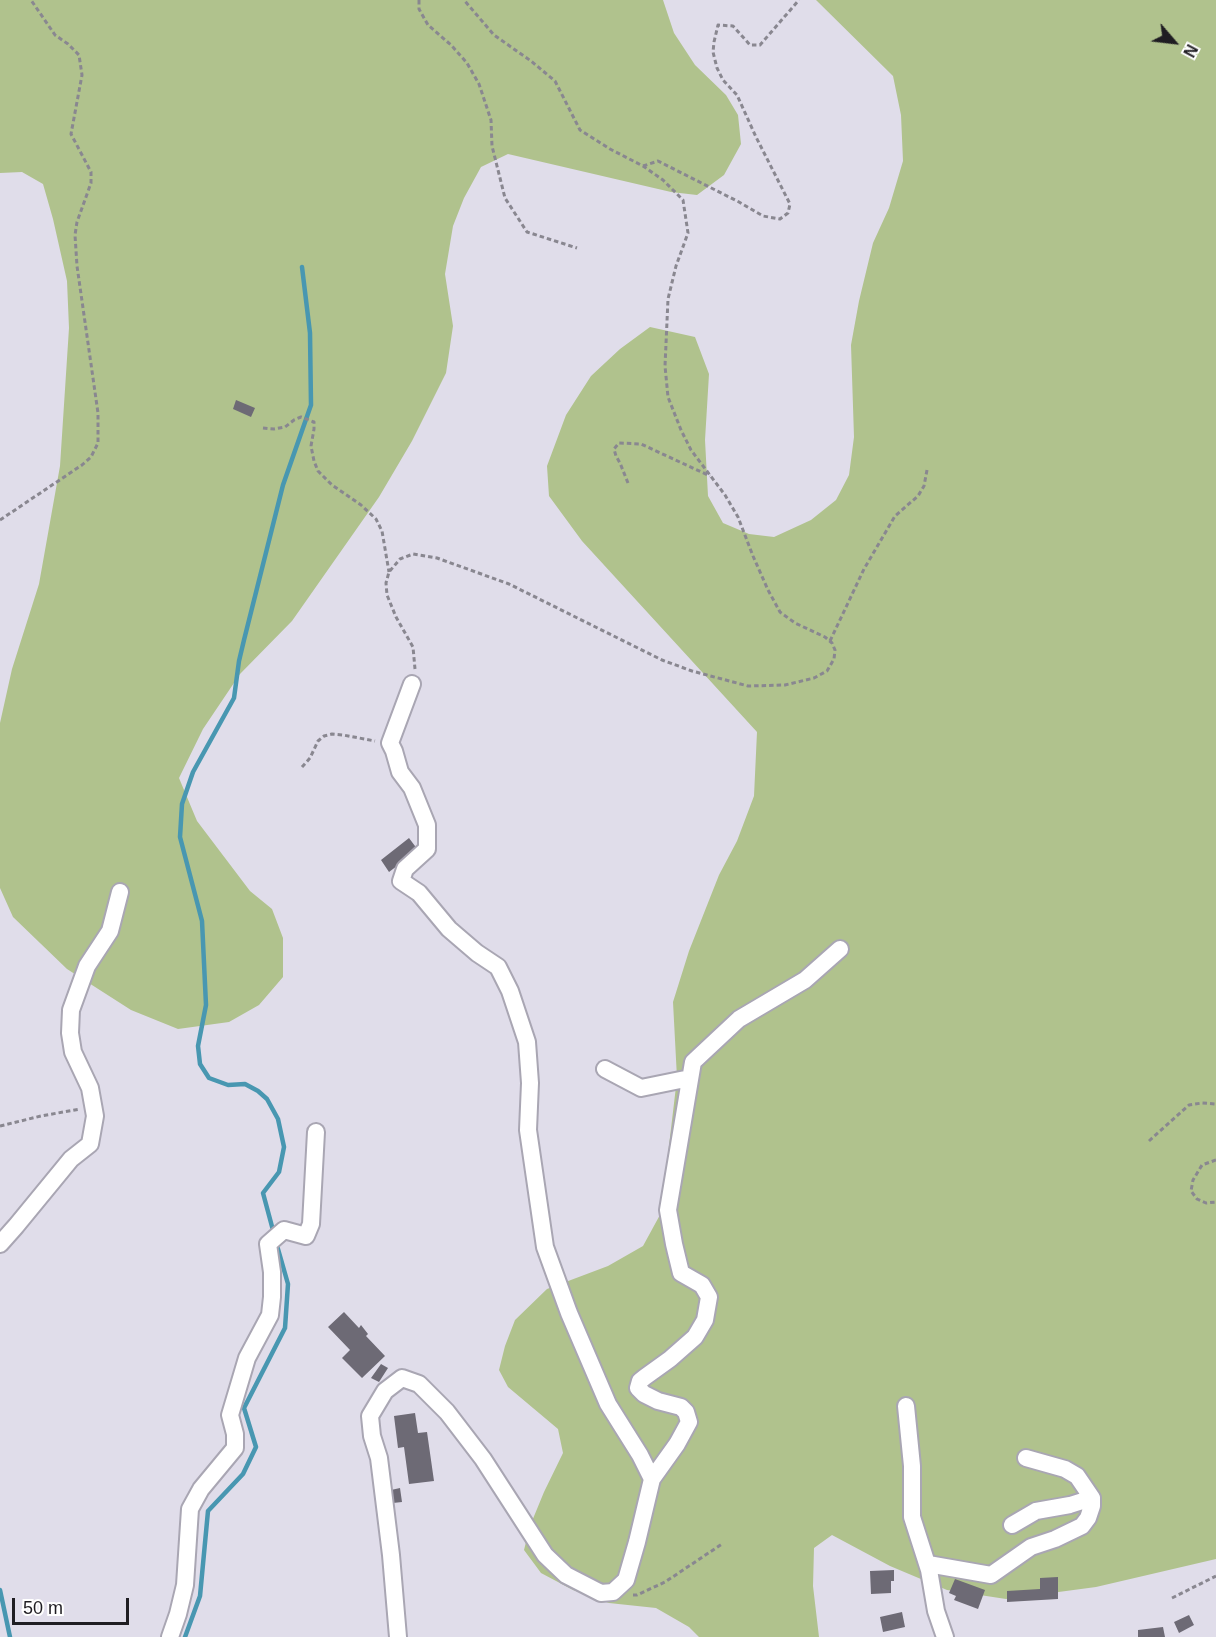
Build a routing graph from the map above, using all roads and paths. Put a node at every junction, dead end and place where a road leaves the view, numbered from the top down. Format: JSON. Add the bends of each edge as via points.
{"nodes":[{"id":1,"x":30,"y":0,"type":"edge"},
{"id":2,"x":419,"y":0,"type":"edge"},
{"id":3,"x":464,"y":0,"type":"edge"},
{"id":4,"x":799,"y":0,"type":"edge"},
{"id":5,"x":643,"y":166,"type":"junction"},
{"id":6,"x":577,"y":248,"type":"dead end"},
{"id":7,"x":263,"y":428,"type":"dead end"},
{"id":8,"x":927,"y":470,"type":"dead end"},
{"id":9,"x":710,"y":476,"type":"junction"},
{"id":10,"x":628,"y":483,"type":"dead end"},
{"id":11,"x":0,"y":520,"type":"edge"},
{"id":12,"x":390,"y":572,"type":"junction"},
{"id":13,"x":830,"y":641,"type":"junction"},
{"id":14,"x":412,"y":684,"type":"joint"},
{"id":15,"x":390,"y":743,"type":"junction"},
{"id":16,"x":302,"y":767,"type":"dead end"},
{"id":17,"x":120,"y":892,"type":"dead end"},
{"id":18,"x":840,"y":950,"type":"dead end"},
{"id":19,"x":605,"y":1069,"type":"dead end"},
{"id":20,"x":690,"y":1078,"type":"junction"},
{"id":21,"x":1216,"y":1104,"type":"edge"},
{"id":22,"x":94,"y":1106,"type":"junction"},
{"id":23,"x":0,"y":1126,"type":"edge"},
{"id":24,"x":316,"y":1132,"type":"dead end"},
{"id":25,"x":1149,"y":1141,"type":"dead end"},
{"id":26,"x":1216,"y":1160,"type":"edge"},
{"id":27,"x":1216,"y":1202,"type":"edge"},
{"id":28,"x":0,"y":1244,"type":"edge"},
{"id":29,"x":906,"y":1406,"type":"dead end"},
{"id":30,"x":1026,"y":1458,"type":"dead end"},
{"id":31,"x":652,"y":1479,"type":"junction"},
{"id":32,"x":1092,"y":1498,"type":"junction"},
{"id":33,"x":1012,"y":1525,"type":"dead end"},
{"id":34,"x":722,"y":1544,"type":"dead end"},
{"id":35,"x":928,"y":1564,"type":"junction"},
{"id":36,"x":1216,"y":1576,"type":"edge"},
{"id":37,"x":614,"y":1592,"type":"junction"},
{"id":38,"x":1172,"y":1598,"type":"dead end"},
{"id":39,"x":170,"y":1637,"type":"edge"},
{"id":40,"x":398,"y":1637,"type":"edge"},
{"id":41,"x":945,"y":1637,"type":"edge"}],
"edges":[{"from":1,"to":11,"type":"path","via":[[55,35],[79,55],[82,75],[71,134],[91,172],[75,235],[98,413],[98,443],[82,465]]},
{"from":2,"to":6,"type":"path","via":[[428,25],[467,63],[479,84],[491,120],[492,146],[505,198],[527,232]]},
{"from":3,"to":5,"type":"path","via":[[494,35],[555,81],[580,130]]},
{"from":4,"to":5,"type":"path","via":[[760,45],[750,45],[734,26],[718,25],[713,52],[723,80],[737,95],[790,204],[788,213],[780,219],[763,216],[658,161]]},
{"from":5,"to":9,"type":"path","via":[[683,200],[688,233],[668,299],[665,366],[669,397],[681,430]]},
{"from":7,"to":12,"type":"path","via":[[285,427],[302,417],[314,422],[311,446],[318,471],[376,519]]},
{"from":8,"to":13,"type":"path","via":[[918,496],[894,516]]},
{"from":9,"to":10,"type":"path","via":[[641,444],[620,443],[614,449]]},
{"from":9,"to":13,"type":"path","via":[[738,517],[780,612]]},
{"from":12,"to":13,"type":"path","via":[[400,559],[412,554],[437,558],[509,584],[662,660],[748,686],[785,685],[827,671],[835,650]]},
{"from":12,"to":14,"type":"path","via":[[387,595],[413,647]]},
{"from":14,"to":15,"type":"street"},
{"from":15,"to":16,"type":"path","via":[[324,736]]},
{"from":15,"to":31,"type":"street","via":[[427,825],[427,849],[405,869],[402,881],[419,893],[448,929],[498,967],[510,991],[527,1042],[528,1130],[545,1247],[608,1404]]},
{"from":17,"to":22,"type":"street","via":[[110,931],[87,966],[71,1010],[73,1052]]},
{"from":18,"to":20,"type":"street","via":[[804,980],[739,1019],[693,1062]]},
{"from":19,"to":20,"type":"street","via":[[641,1088]]},
{"from":20,"to":31,"type":"street","via":[[668,1210],[681,1273],[702,1285],[709,1298],[705,1320],[695,1337],[640,1381],[640,1391],[681,1407],[689,1422]]},
{"from":21,"to":25,"type":"path","via":[[1189,1105]]},
{"from":22,"to":23,"type":"path"},
{"from":22,"to":28,"type":"street","via":[[90,1144],[70,1159]]},
{"from":24,"to":39,"type":"street","via":[[311,1224],[306,1236],[284,1230],[268,1245],[272,1272],[270,1315],[247,1358],[230,1415],[236,1448],[201,1489],[190,1509],[184,1585]]},
{"from":26,"to":27,"type":"path","via":[[1202,1165],[1191,1191],[1206,1203]]},
{"from":29,"to":35,"type":"street","via":[[912,1517]]},
{"from":30,"to":32,"type":"street","via":[[1077,1476]]},
{"from":31,"to":37,"type":"street","via":[[626,1580]]},
{"from":32,"to":33,"type":"street","via":[[1036,1511]]},
{"from":32,"to":35,"type":"street","via":[[1089,1518],[1082,1526],[1032,1547],[991,1575]]},
{"from":34,"to":37,"type":"path","via":[[665,1582],[637,1595]]},
{"from":35,"to":41,"type":"street"},
{"from":36,"to":38,"type":"path"},
{"from":37,"to":40,"type":"street","via":[[601,1593],[566,1575],[545,1555],[483,1459],[447,1412],[419,1384],[402,1378],[385,1391],[370,1416],[379,1458]]}]}
